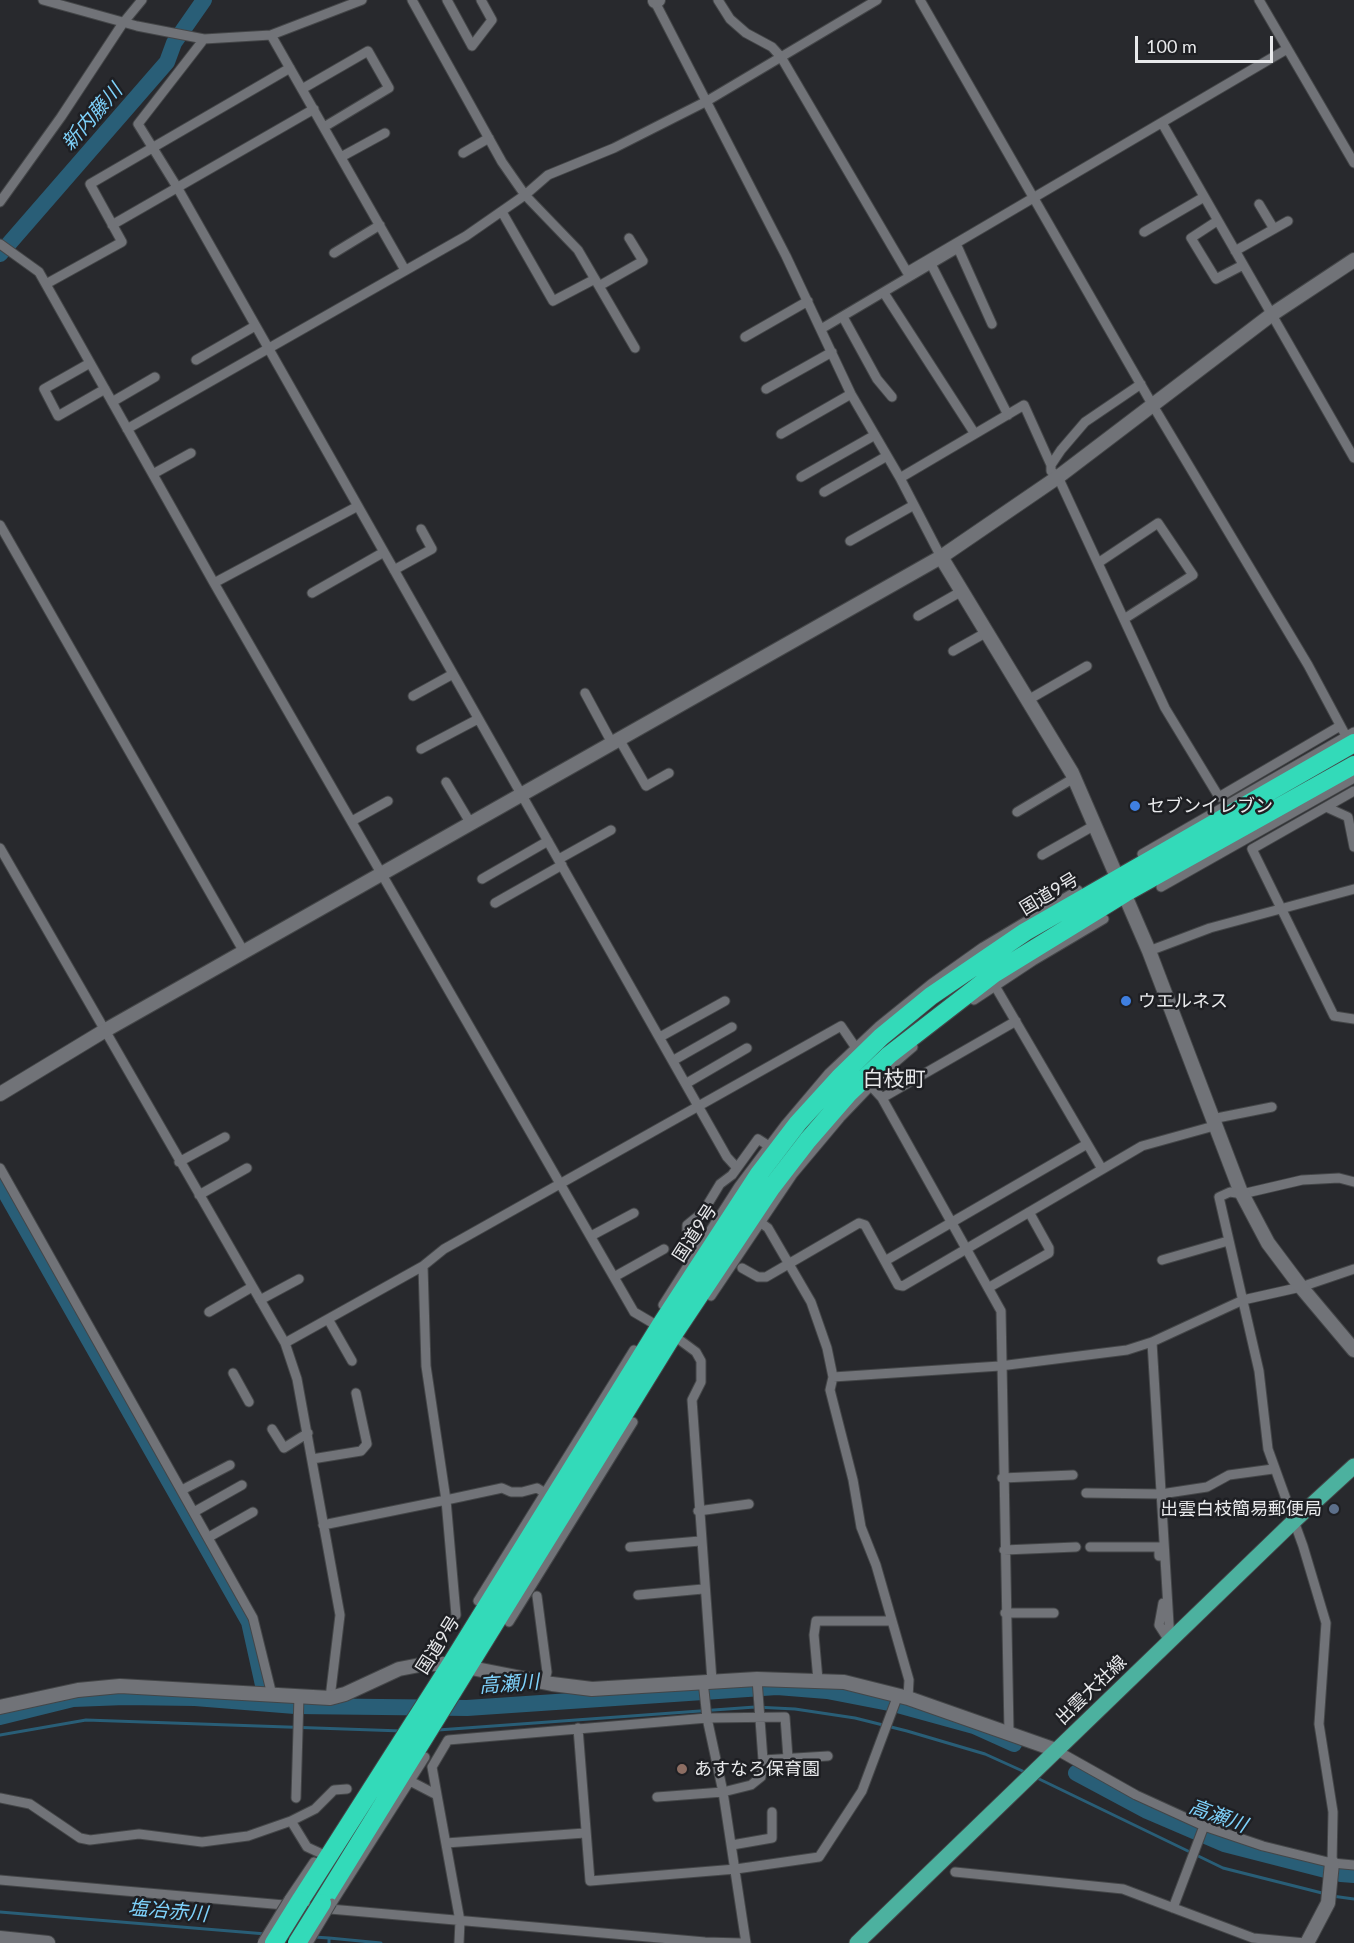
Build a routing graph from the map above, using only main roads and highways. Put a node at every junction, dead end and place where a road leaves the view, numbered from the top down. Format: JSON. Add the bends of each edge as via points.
{"nodes":[{"id":1,"x":1351,"y":737,"type":"edge"},
{"id":2,"x":1354,"y":765,"type":"edge"},
{"id":3,"x":1122,"y":885,"type":"junction"},
{"id":4,"x":666,"y":1331,"type":"junction"},
{"id":5,"x":1354,"y":1466,"type":"edge"},
{"id":6,"x":521,"y":1567,"type":"junction"},
{"id":7,"x":414,"y":1760,"type":"junction"},
{"id":8,"x":274,"y":1943,"type":"edge"},
{"id":9,"x":297,"y":1943,"type":"edge"},
{"id":10,"x":857,"y":1943,"type":"edge"}],
"edges":[{"from":1,"to":3,"type":"highway","name":"国道9号","via":[[1173,841]]},
{"from":2,"to":3,"type":"highway","name":"国道9号","via":[[1329,786],[1230,842]]},
{"from":3,"to":4,"type":"highway","name":"国道9号","via":[[1072,926],[995,973],[919,1029],[848,1094],[736,1249]]},
{"from":3,"to":4,"type":"highway","name":"国道9号","via":[[1018,931],[881,1037],[839,1078],[759,1174],[679,1288]]},
{"from":4,"to":6,"type":"highway","name":"国道9号","via":[[589,1432]]},
{"from":4,"to":6,"type":"highway","name":"国道9号","via":[[628,1419]]},
{"from":5,"to":10,"type":"main road","name":"出雲大社線"},
{"from":6,"to":7,"type":"highway","name":"国道9号","via":[[447,1686]]},
{"from":7,"to":8,"type":"highway","name":"国道9号","bridge":true,"via":[[380,1765],[295,1900]]},
{"from":7,"to":9,"type":"highway","name":"国道9号","bridge":true,"via":[[327,1903]]}]}
